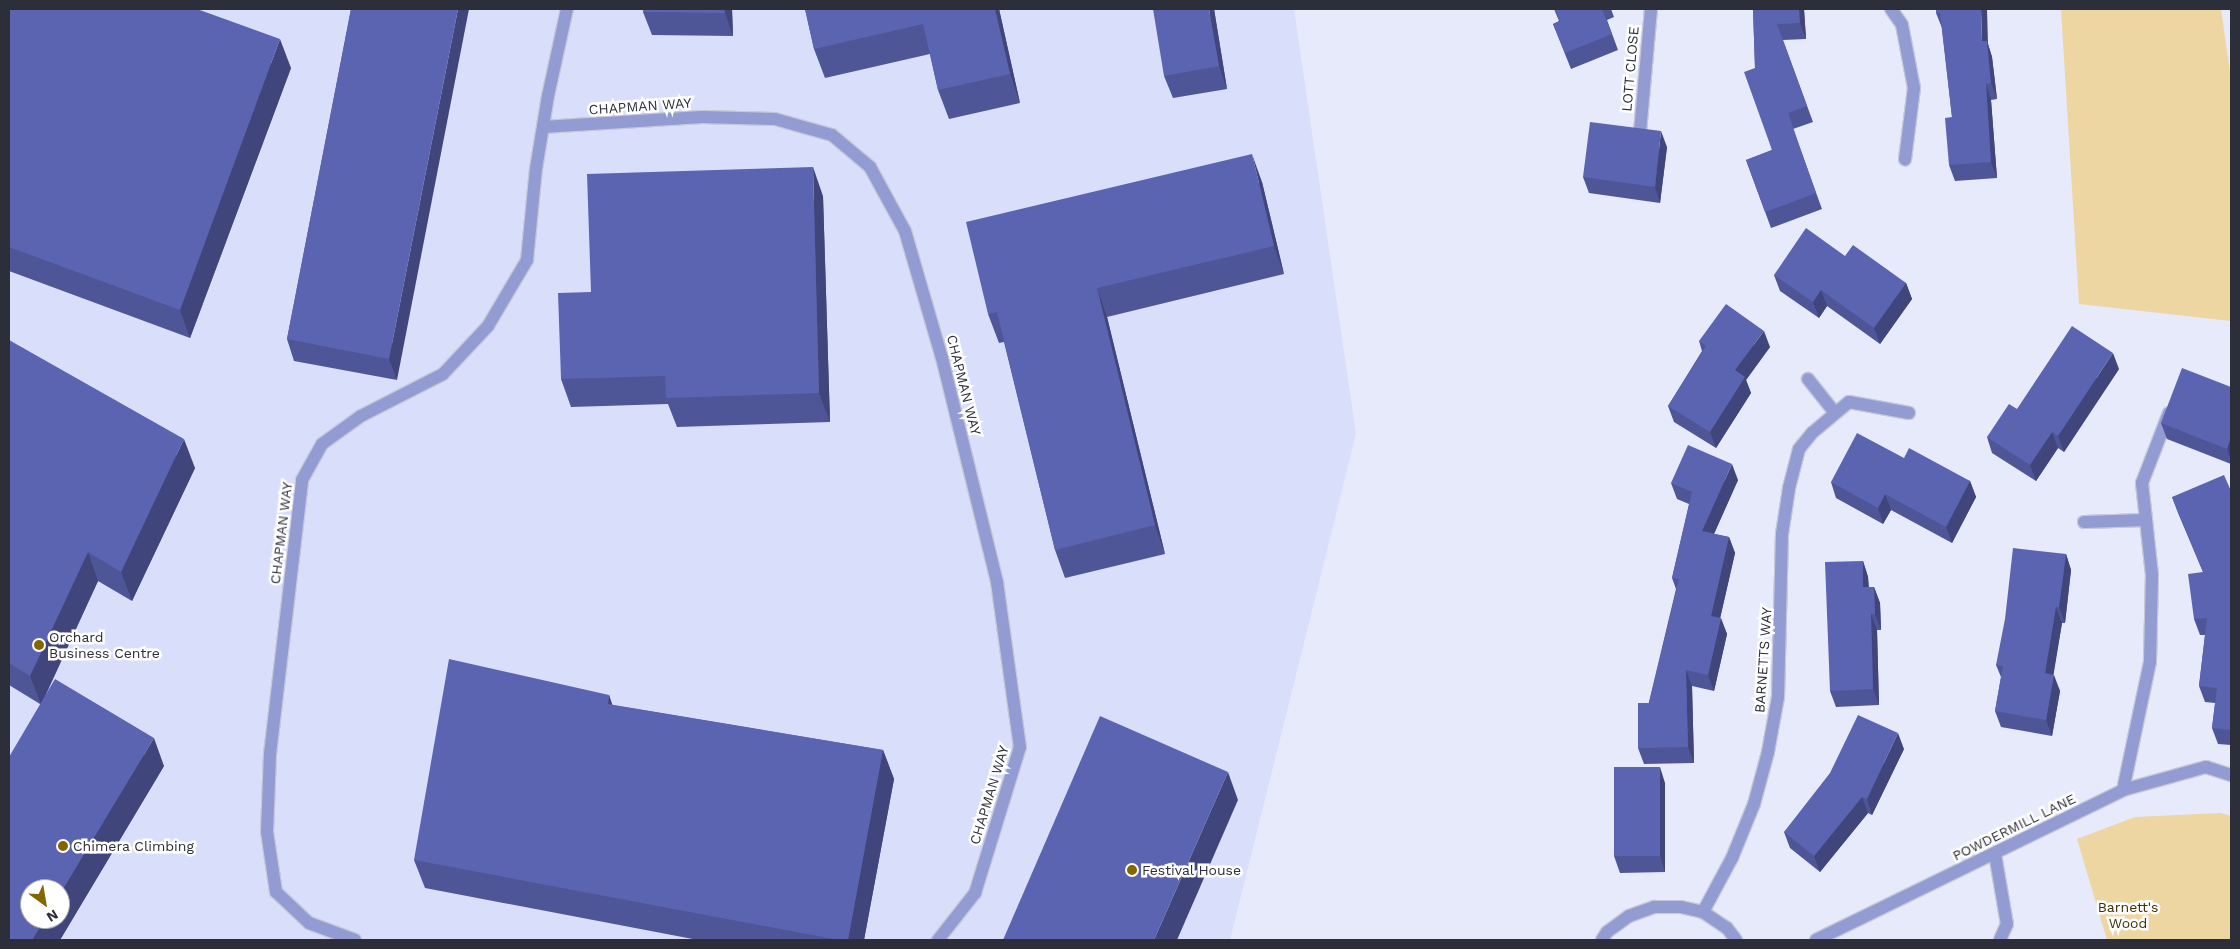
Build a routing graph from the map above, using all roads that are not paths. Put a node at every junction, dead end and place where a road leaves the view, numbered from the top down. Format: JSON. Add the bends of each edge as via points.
{"nodes":[{"id":1,"x":567,"y":9,"type":"edge"},
{"id":2,"x":1651,"y":9,"type":"edge"},
{"id":3,"x":1891,"y":9,"type":"edge"},
{"id":4,"x":543,"y":127,"type":"junction"},
{"id":5,"x":1640,"y":132,"type":"edge"},
{"id":6,"x":1905,"y":159,"type":"dead end"},
{"id":7,"x":1808,"y":379,"type":"dead end"},
{"id":8,"x":2172,"y":404,"type":"edge"},
{"id":9,"x":1835,"y":413,"type":"junction"},
{"id":10,"x":1909,"y":413,"type":"dead end"},
{"id":11,"x":2146,"y":520,"type":"junction"},
{"id":12,"x":2084,"y":522,"type":"dead end"},
{"id":13,"x":2231,"y":776,"type":"edge"},
{"id":14,"x":2124,"y":790,"type":"junction"},
{"id":15,"x":1995,"y":854,"type":"junction"},
{"id":16,"x":1703,"y":912,"type":"junction"},
{"id":17,"x":355,"y":940,"type":"edge"},
{"id":18,"x":938,"y":940,"type":"edge"},
{"id":19,"x":1602,"y":940,"type":"edge"},
{"id":20,"x":1736,"y":940,"type":"edge"},
{"id":21,"x":1816,"y":940,"type":"edge"},
{"id":22,"x":2000,"y":940,"type":"edge"}],
"edges":[{"from":1,"to":4,"type":"street","name":"CHAPMAN WAY"},
{"from":2,"to":5,"type":"street","name":"LOTT CLOSE"},
{"from":3,"to":6,"type":"street","via":[[1902,25],[1914,88]]},
{"from":4,"to":17,"type":"street","name":"CHAPMAN WAY","via":[[527,260],[488,326],[443,374],[360,416],[322,444],[302,480],[270,754],[266,832],[276,892],[309,923]]},
{"from":4,"to":18,"type":"street","name":"CHAPMAN WAY","via":[[720,118],[775,119],[832,135],[870,167],[905,231],[942,358],[997,582],[1020,747],[975,893]]},
{"from":7,"to":9,"type":"street"},
{"from":8,"to":11,"type":"street","via":[[2142,483]]},
{"from":9,"to":10,"type":"street","name":"BARNETTS WAY","via":[[1849,402]]},
{"from":9,"to":16,"type":"street","name":"BARNETTS WAY","via":[[1812,432],[1799,449],[1782,534],[1778,697],[1768,752],[1754,804],[1732,858]]},
{"from":11,"to":12,"type":"street"},
{"from":11,"to":14,"type":"street","via":[[2152,575],[2150,662]]},
{"from":13,"to":14,"type":"street","name":"POWDERMILL LANE","via":[[2206,766]]},
{"from":14,"to":15,"type":"street","name":"POWDERMILL LANE"},
{"from":15,"to":21,"type":"street","name":"POWDERMILL LANE"},
{"from":15,"to":22,"type":"street","via":[[2007,924]]},
{"from":16,"to":19,"type":"street","via":[[1681,906],[1654,907],[1629,916],[1607,932]]},
{"from":16,"to":20,"type":"street","via":[[1726,928]]}]}
